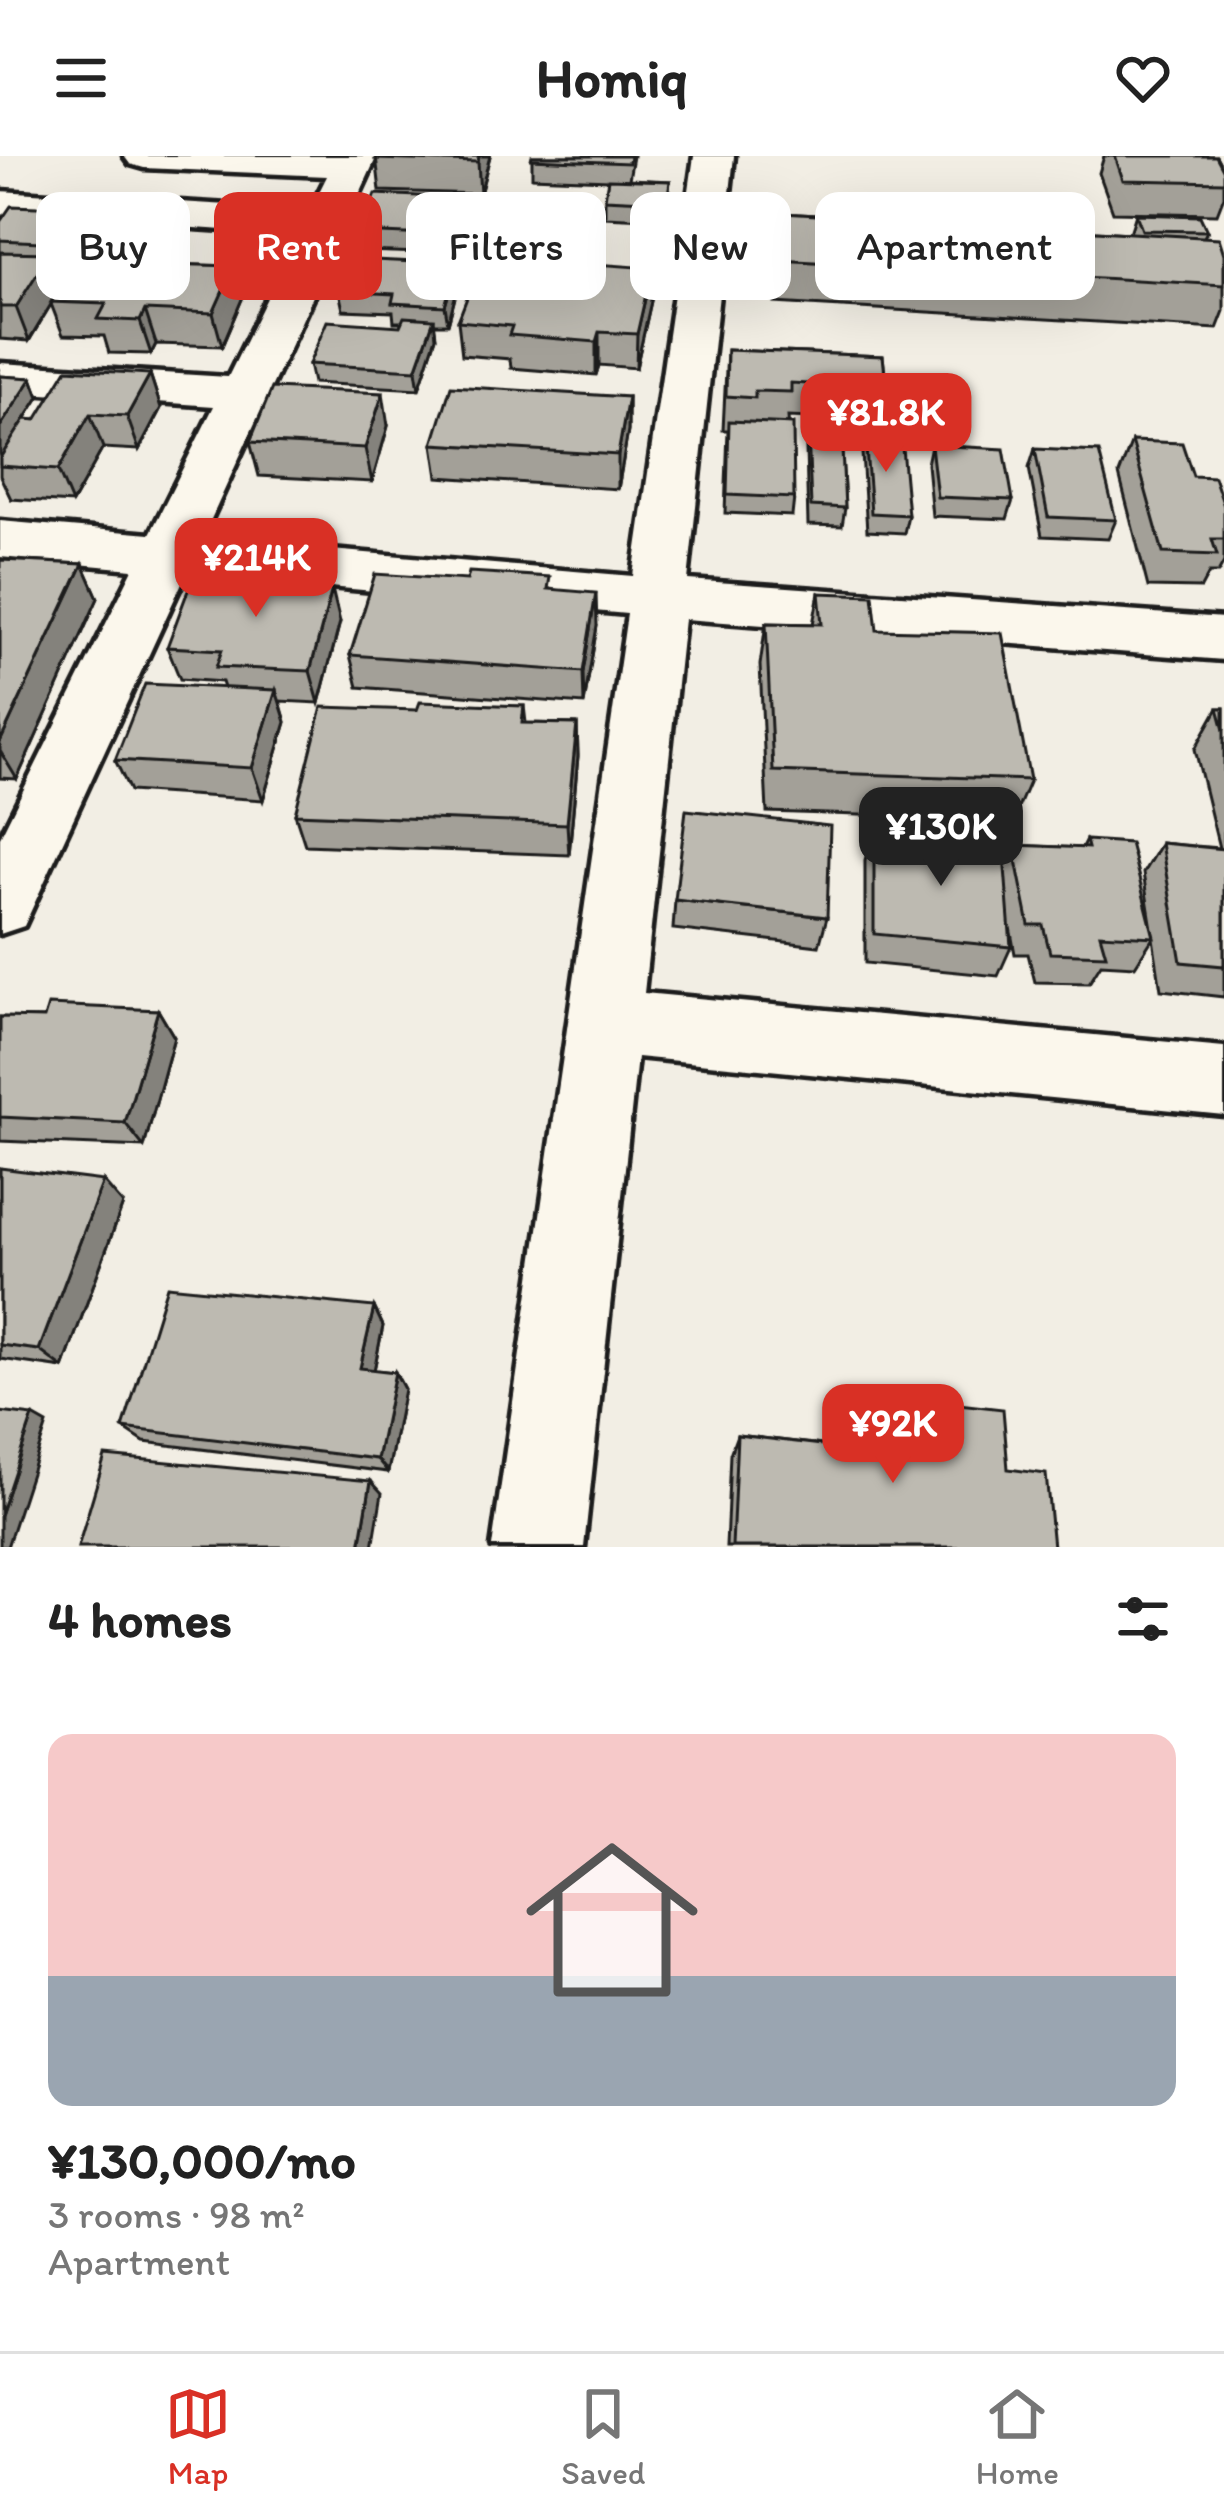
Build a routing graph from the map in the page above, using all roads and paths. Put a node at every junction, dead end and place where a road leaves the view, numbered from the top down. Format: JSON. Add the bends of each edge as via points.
{"nodes":[{"id":1,"x":144,"y":156,"type":"edge"},
{"id":2,"x":715,"y":156,"type":"edge"},
{"id":3,"x":355,"y":160,"type":"edge"},
{"id":4,"x":340,"y":192,"type":"edge"},
{"id":5,"x":0,"y":203,"type":"edge"},
{"id":6,"x":214,"y":217,"type":"edge"},
{"id":7,"x":288,"y":300,"type":"edge"},
{"id":8,"x":0,"y":376,"type":"edge"},
{"id":9,"x":244,"y":393,"type":"junction"},
{"id":10,"x":0,"y":539,"type":"edge"},
{"id":11,"x":169,"y":553,"type":"junction"},
{"id":12,"x":661,"y":598,"type":"junction"},
{"id":13,"x":1224,"y":639,"type":"edge"},
{"id":14,"x":0,"y":906,"type":"edge"},
{"id":15,"x":607,"y":1022,"type":"junction"},
{"id":16,"x":1224,"y":1082,"type":"edge"},
{"id":17,"x":538,"y":1547,"type":"edge"}],
"edges":[{"from":1,"to":3,"type":"street"},
{"from":2,"to":12,"type":"street"},
{"from":3,"to":4,"type":"street"},
{"from":5,"to":6,"type":"street"},
{"from":7,"to":9,"type":"street"},
{"from":8,"to":9,"type":"street"},
{"from":9,"to":11,"type":"street"},
{"from":10,"to":11,"type":"street"},
{"from":11,"to":12,"type":"street"},
{"from":11,"to":14,"type":"street"},
{"from":12,"to":13,"type":"street"},
{"from":12,"to":15,"type":"street"},
{"from":15,"to":16,"type":"street"},
{"from":15,"to":17,"type":"street"}]}
